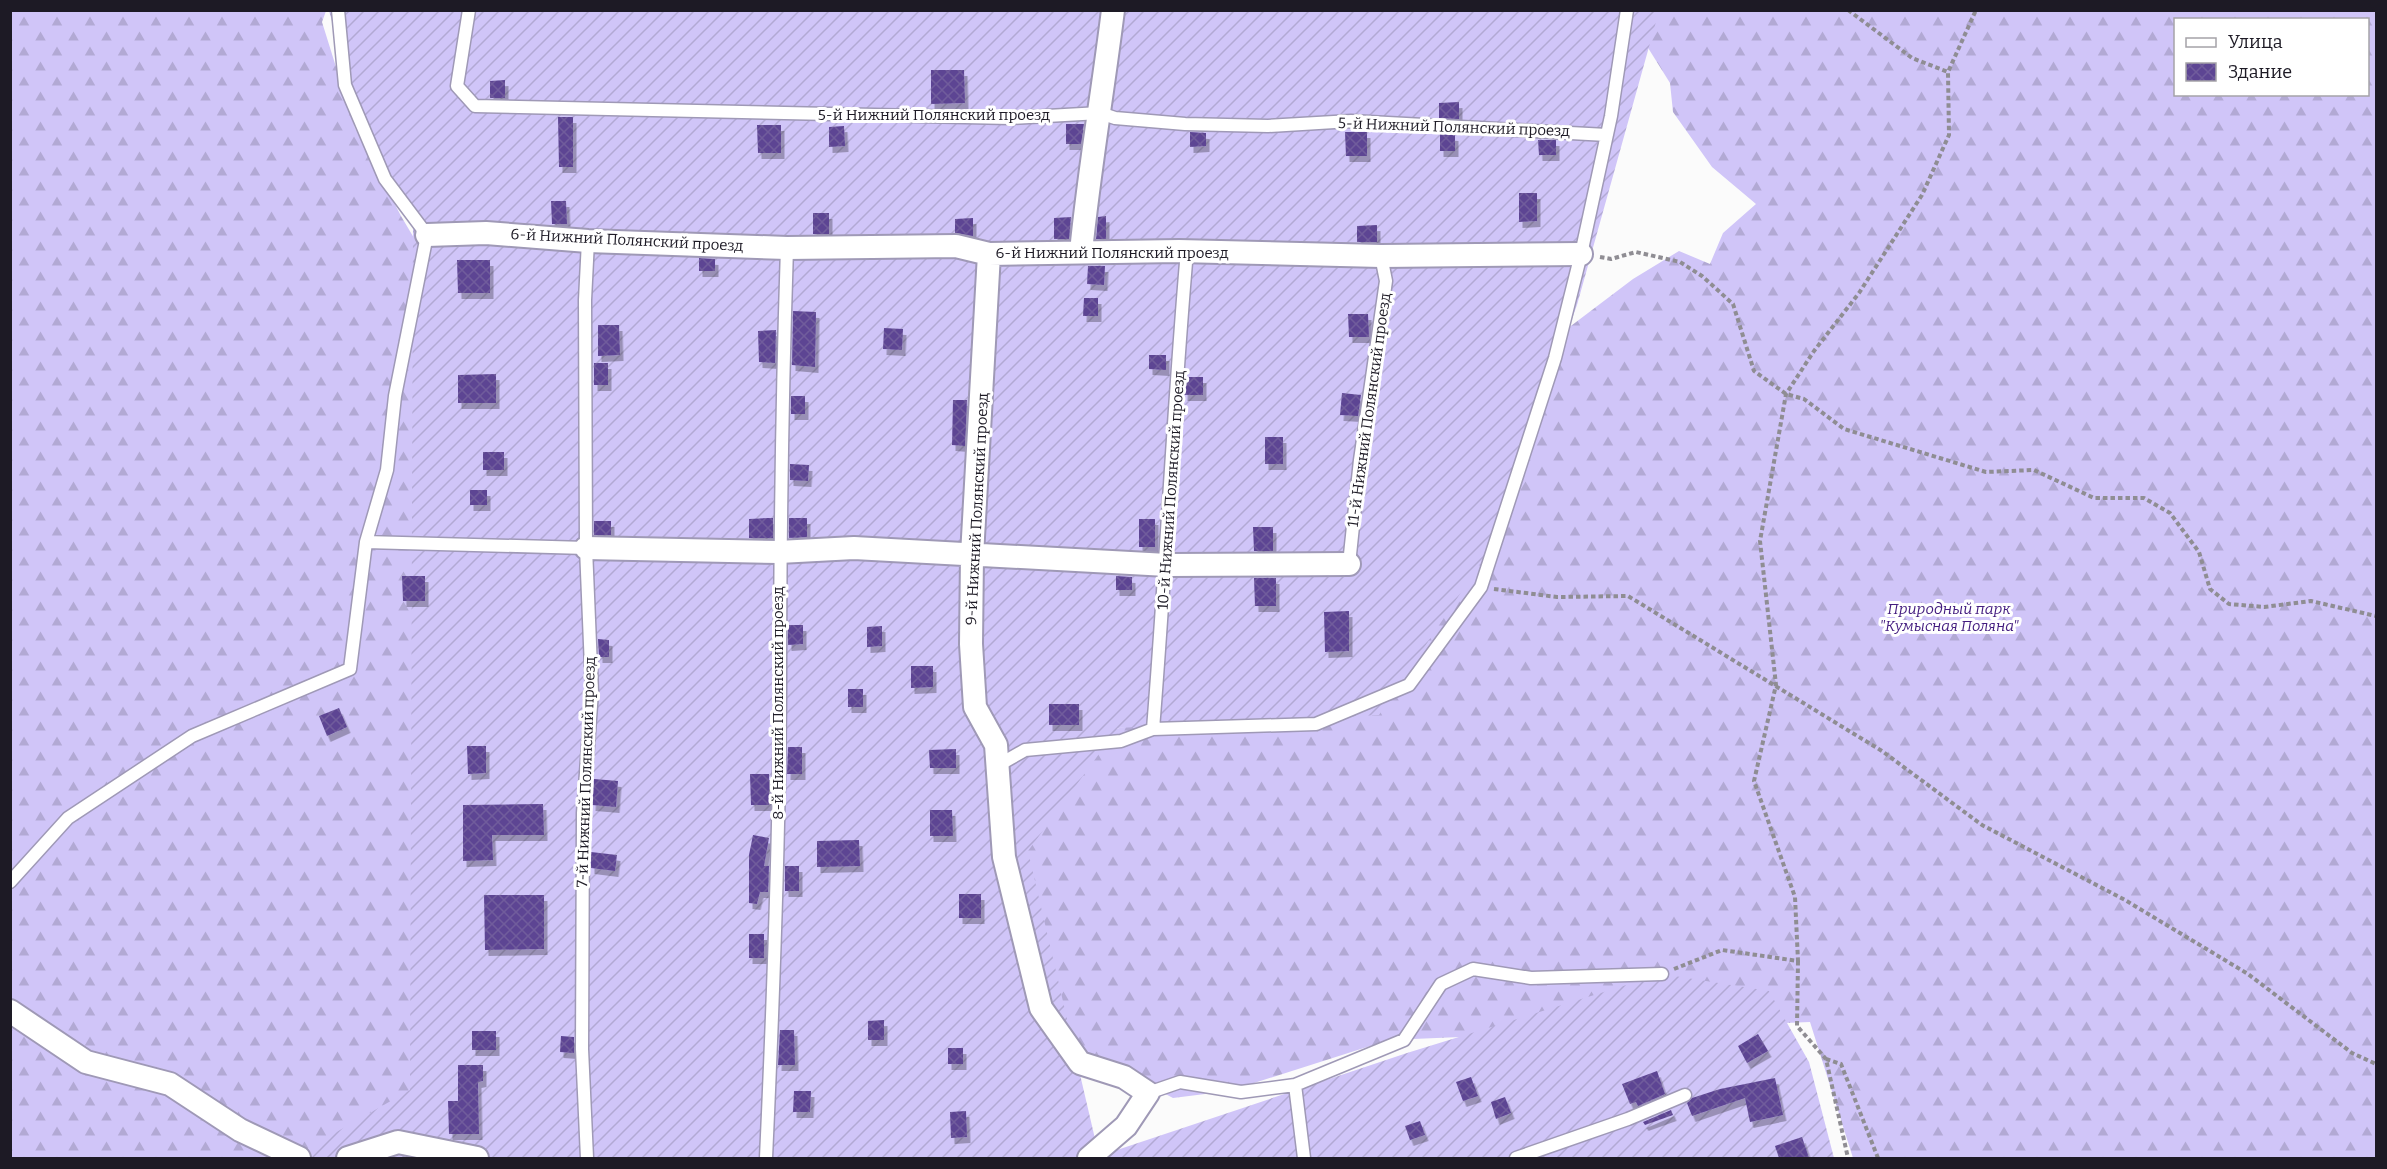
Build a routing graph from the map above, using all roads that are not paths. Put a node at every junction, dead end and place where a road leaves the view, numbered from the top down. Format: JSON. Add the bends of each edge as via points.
{"nodes":[{"id":1,"x":338,"y":10,"type":"edge"},
{"id":2,"x":469,"y":10,"type":"edge"},
{"id":3,"x":1113,"y":10,"type":"edge"},
{"id":4,"x":1627,"y":10,"type":"edge"},
{"id":5,"x":1100,"y":113,"type":"junction"},
{"id":6,"x":1607,"y":135,"type":"junction"},
{"id":7,"x":427,"y":235,"type":"junction"},
{"id":8,"x":588,"y":241,"type":"junction"},
{"id":9,"x":787,"y":248,"type":"junction"},
{"id":10,"x":1187,"y":251,"type":"junction"},
{"id":11,"x":1081,"y":252,"type":"junction"},
{"id":12,"x":989,"y":254,"type":"junction"},
{"id":13,"x":1581,"y":254,"type":"junction"},
{"id":14,"x":1380,"y":256,"type":"junction"},
{"id":15,"x":366,"y":542,"type":"junction"},
{"id":16,"x":586,"y":548,"type":"junction"},
{"id":17,"x":779,"y":552,"type":"junction"},
{"id":18,"x":972,"y":555,"type":"junction"},
{"id":19,"x":1349,"y":564,"type":"joint"},
{"id":20,"x":1167,"y":565,"type":"junction"},
{"id":21,"x":1153,"y":729,"type":"junction"},
{"id":22,"x":997,"y":766,"type":"junction"},
{"id":23,"x":10,"y":882,"type":"edge"},
{"id":24,"x":1662,"y":974,"type":"road end"},
{"id":25,"x":10,"y":1011,"type":"edge"},
{"id":26,"x":1295,"y":1085,"type":"junction"},
{"id":27,"x":1148,"y":1093,"type":"junction"},
{"id":28,"x":1685,"y":1095,"type":"dead end"},
{"id":29,"x":299,"y":1158,"type":"edge"},
{"id":30,"x":348,"y":1158,"type":"edge"},
{"id":31,"x":477,"y":1158,"type":"edge"},
{"id":32,"x":587,"y":1158,"type":"edge"},
{"id":33,"x":766,"y":1158,"type":"edge"},
{"id":34,"x":1089,"y":1158,"type":"edge"},
{"id":35,"x":1304,"y":1158,"type":"edge"},
{"id":36,"x":1516,"y":1158,"type":"edge"}],
"edges":[{"from":1,"to":7,"type":"lane","via":[[345,85],[385,179]]},
{"from":2,"to":5,"type":"lane","name":"5-й Нижний Полянский проезд","via":[[457,86],[475,106],[1010,118]]},
{"from":3,"to":5,"type":"street"},
{"from":4,"to":6,"type":"lane"},
{"from":5,"to":6,"type":"lane","name":"5-й Нижний Полянский проезд","via":[[1115,118],[1185,124],[1268,126],[1351,121]]},
{"from":5,"to":11,"type":"street"},
{"from":6,"to":13,"type":"lane"},
{"from":7,"to":8,"type":"street","name":"6-й Нижний Полянский проезд","via":[[486,233]]},
{"from":7,"to":15,"type":"lane","via":[[395,396],[387,471]]},
{"from":8,"to":9,"type":"street","name":"6-й Нижний Полянский проезд"},
{"from":8,"to":16,"type":"lane","name":"7-й Нижний Полянский проезд"},
{"from":9,"to":12,"type":"street","name":"6-й Нижний Полянский проезд","via":[[956,246]]},
{"from":9,"to":17,"type":"lane","name":"8-й Нижний Полянский проезд"},
{"from":10,"to":11,"type":"street","name":"6-й Нижний Полянский проезд"},
{"from":10,"to":14,"type":"street","name":"6-й Нижний Полянский проезд"},
{"from":10,"to":20,"type":"lane","name":"10-й Нижний Полянский проезд","via":[[1170,463]]},
{"from":11,"to":12,"type":"street","name":"6-й Нижний Полянский проезд"},
{"from":12,"to":18,"type":"street","name":"9-й Нижний Полянский проезд"},
{"from":13,"to":14,"type":"street","name":"6-й Нижний Полянский проезд"},
{"from":13,"to":21,"type":"lane","via":[[1555,358],[1481,587],[1409,685],[1316,723]]},
{"from":14,"to":19,"type":"lane","name":"11-й Нижний Полянский проезд","via":[[1386,281]]},
{"from":15,"to":16,"type":"lane"},
{"from":15,"to":23,"type":"lane","via":[[350,669],[192,736],[68,818]]},
{"from":16,"to":17,"type":"street"},
{"from":16,"to":32,"type":"lane","name":"7-й Нижний Полянский проезд","via":[[592,692],[583,813],[582,1049]]},
{"from":17,"to":18,"type":"street","via":[[854,548]]},
{"from":17,"to":33,"type":"lane","name":"8-й Нижний Полянский проезд","via":[[779,744]]},
{"from":18,"to":20,"type":"street"},
{"from":18,"to":22,"type":"street","name":"9-й Нижний Полянский проезд","via":[[975,707],[996,745]]},
{"from":19,"to":20,"type":"street"},
{"from":20,"to":21,"type":"lane","name":"10-й Нижний Полянский проезд"},
{"from":21,"to":22,"type":"lane","via":[[1121,741],[1025,750]]},
{"from":22,"to":27,"type":"street","name":"9-й Нижний Полянский проезд","via":[[1005,857],[1041,1008],[1080,1064],[1124,1077]]},
{"from":24,"to":26,"type":"lane","via":[[1531,978],[1473,969],[1441,984],[1404,1040]]},
{"from":25,"to":29,"type":"street","via":[[86,1062],[170,1084],[240,1130]]},
{"from":26,"to":27,"type":"lane","via":[[1241,1092],[1179,1082]]},
{"from":26,"to":35,"type":"lane"},
{"from":27,"to":34,"type":"street","via":[[1126,1126]]},
{"from":28,"to":36,"type":"lane"},
{"from":30,"to":31,"type":"street","via":[[398,1142]]}]}
